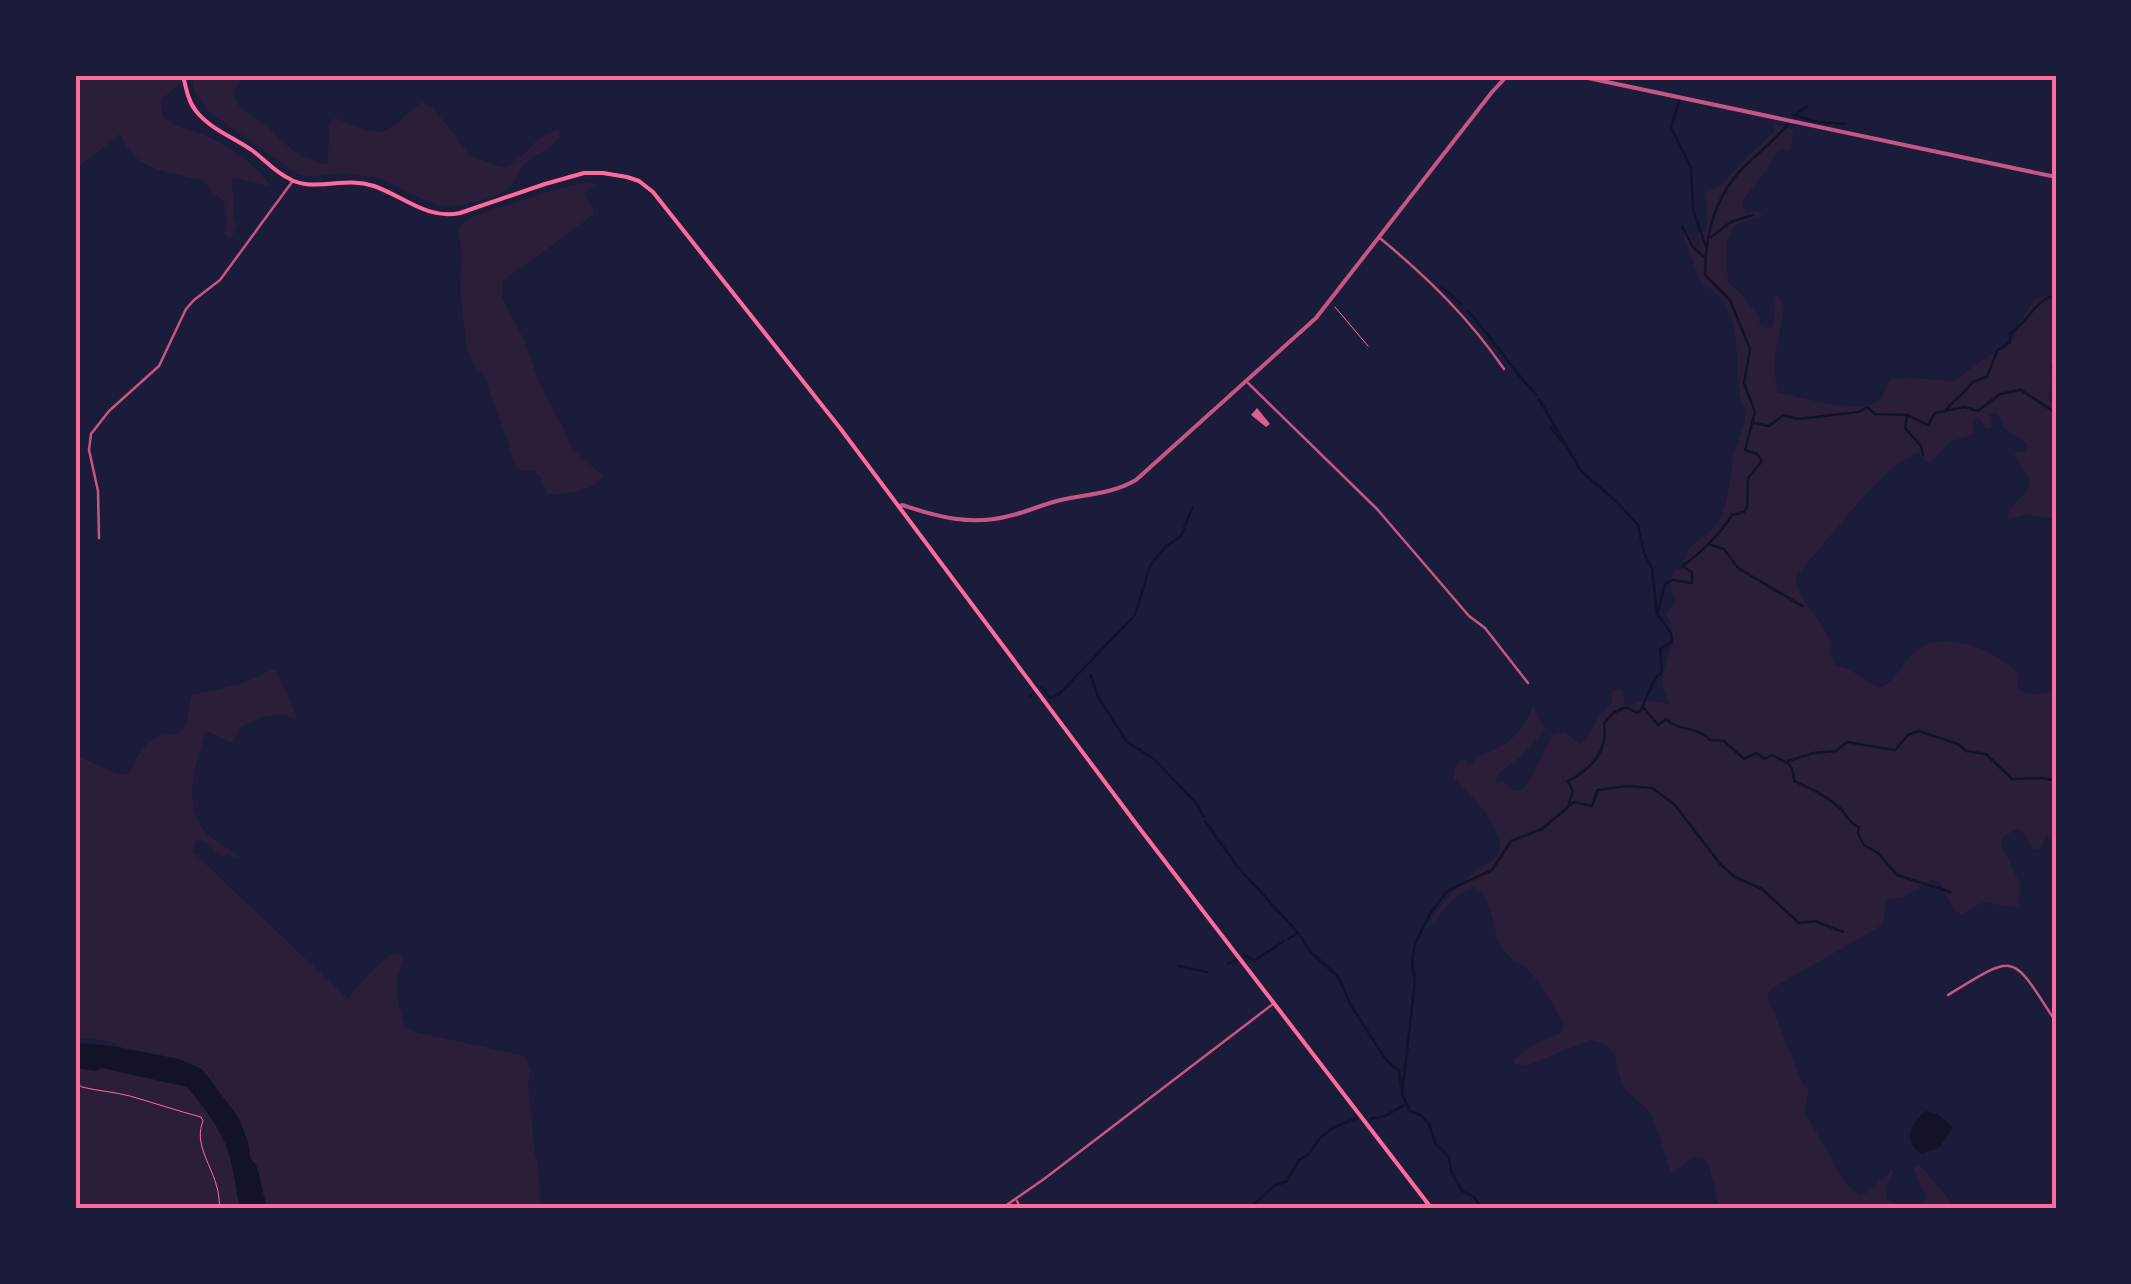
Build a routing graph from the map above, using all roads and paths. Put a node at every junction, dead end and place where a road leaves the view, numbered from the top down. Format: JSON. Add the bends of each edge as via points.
{"nodes":[{"id":1,"x":183,"y":75,"type":"edge"},
{"id":2,"x":1508,"y":75,"type":"edge"},
{"id":3,"x":1574,"y":75,"type":"edge"},
{"id":4,"x":2056,"y":178,"type":"edge"},
{"id":5,"x":292,"y":181,"type":"junction"},
{"id":6,"x":1380,"y":238,"type":"junction"},
{"id":7,"x":1330,"y":301,"type":"junction"},
{"id":8,"x":1368,"y":346,"type":"dead end"},
{"id":9,"x":1504,"y":369,"type":"dead end"},
{"id":10,"x":1247,"y":382,"type":"junction"},
{"id":11,"x":900,"y":507,"type":"junction"},
{"id":12,"x":99,"y":538,"type":"dead end"},
{"id":13,"x":1528,"y":683,"type":"dead end"},
{"id":14,"x":1948,"y":995,"type":"dead end"},
{"id":15,"x":1274,"y":1004,"type":"junction"},
{"id":16,"x":2056,"y":1022,"type":"edge"},
{"id":17,"x":75,"y":1082,"type":"edge"},
{"id":18,"x":1017,"y":1199,"type":"junction"},
{"id":19,"x":220,"y":1209,"type":"edge"},
{"id":20,"x":1001,"y":1209,"type":"edge"},
{"id":21,"x":1021,"y":1209,"type":"edge"},
{"id":22,"x":1432,"y":1209,"type":"edge"}],
"edges":[{"from":1,"to":5,"type":"main road","via":[[202,118]]},
{"from":2,"to":6,"type":"street"},
{"from":3,"to":4,"type":"street"},
{"from":5,"to":11,"type":"main road","via":[[360,182],[447,216],[579,174],[640,181]]},
{"from":5,"to":12,"type":"street","via":[[220,280],[186,310],[159,366],[91,434]]},
{"from":6,"to":7,"type":"street"},
{"from":6,"to":9,"type":"street","via":[[1442,292]]},
{"from":7,"to":8,"type":"path"},
{"from":7,"to":10,"type":"street"},
{"from":10,"to":11,"type":"street","via":[[1118,490],[983,521]]},
{"from":10,"to":13,"type":"street","via":[[1376,510]]},
{"from":11,"to":15,"type":"main road"},
{"from":14,"to":16,"type":"street","via":[[1995,966],[2014,966]]},
{"from":15,"to":18,"type":"street"},
{"from":15,"to":22,"type":"main road"},
{"from":17,"to":19,"type":"path","via":[[201,1117],[200,1142]]},
{"from":18,"to":20,"type":"street"},
{"from":18,"to":21,"type":"street"}]}
